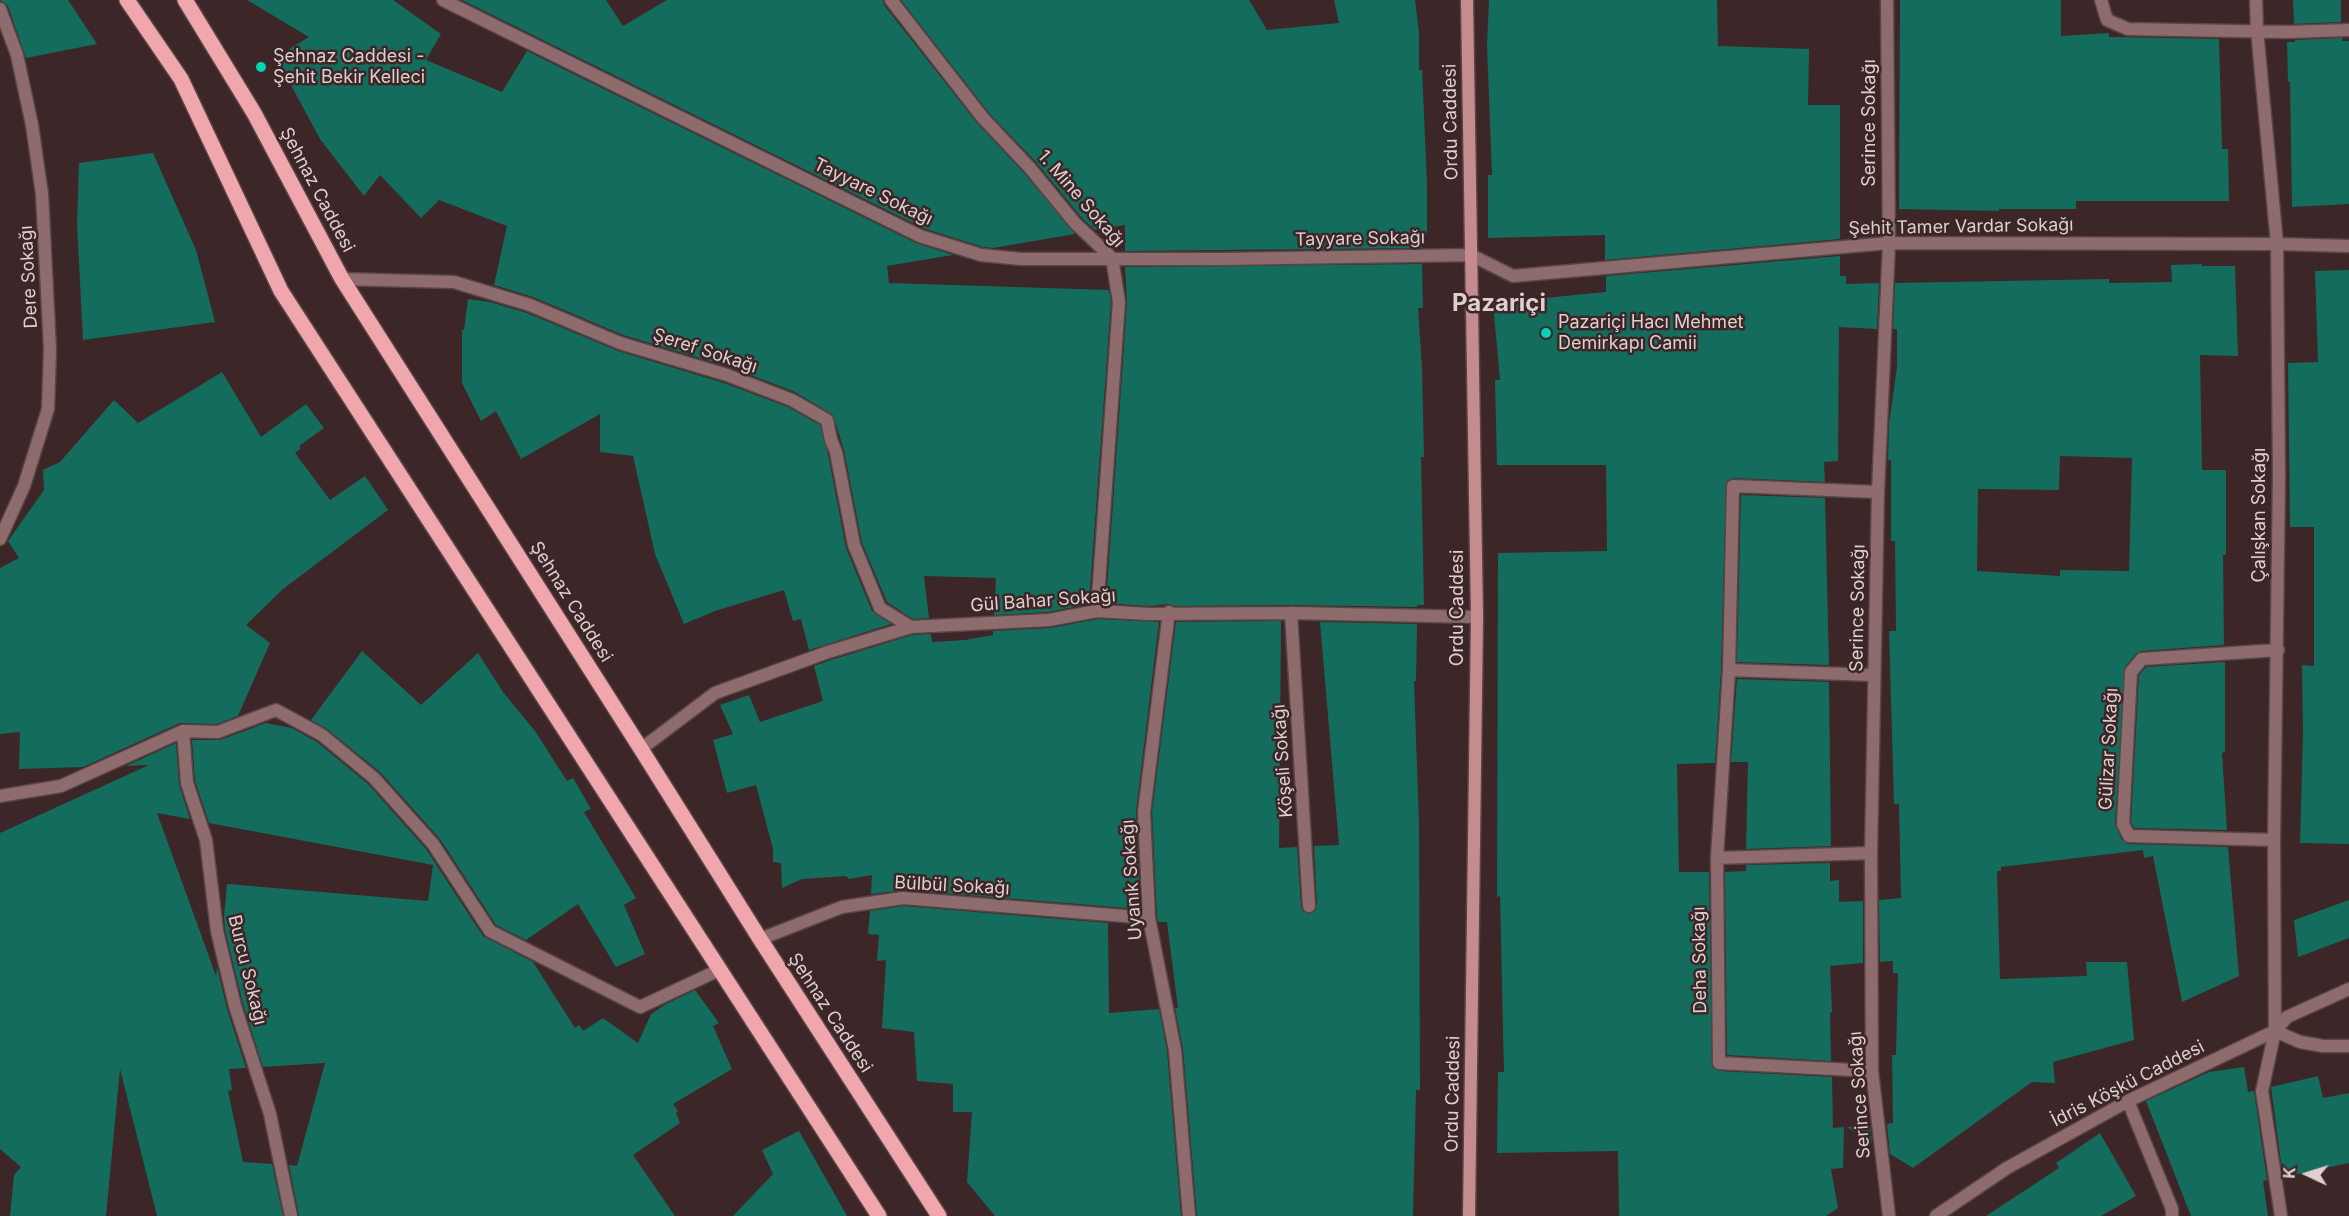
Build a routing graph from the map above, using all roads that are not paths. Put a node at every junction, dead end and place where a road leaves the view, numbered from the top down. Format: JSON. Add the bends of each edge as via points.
{"nodes":[{"id":1,"x":127,"y":0,"type":"edge"},
{"id":2,"x":185,"y":0,"type":"edge"},
{"id":3,"x":443,"y":0,"type":"edge"},
{"id":4,"x":891,"y":0,"type":"edge"},
{"id":5,"x":1467,"y":0,"type":"edge"},
{"id":6,"x":1887,"y":0,"type":"edge"},
{"id":7,"x":2101,"y":0,"type":"edge"},
{"id":8,"x":2256,"y":0,"type":"edge"},
{"id":9,"x":0,"y":9,"type":"edge"},
{"id":10,"x":2257,"y":30,"type":"junction"},
{"id":11,"x":2349,"y":30,"type":"edge"},
{"id":12,"x":1889,"y":243,"type":"junction"},
{"id":13,"x":2277,"y":244,"type":"junction"},
{"id":14,"x":2349,"y":246,"type":"edge"},
{"id":15,"x":1471,"y":255,"type":"junction"},
{"id":16,"x":1112,"y":258,"type":"junction"},
{"id":17,"x":342,"y":279,"type":"junction"},
{"id":18,"x":1878,"y":492,"type":"junction"},
{"id":19,"x":0,"y":539,"type":"edge"},
{"id":20,"x":1097,"y":611,"type":"junction"},
{"id":21,"x":1169,"y":612,"type":"junction"},
{"id":22,"x":1291,"y":613,"type":"junction"},
{"id":23,"x":1477,"y":617,"type":"junction"},
{"id":24,"x":911,"y":627,"type":"junction"},
{"id":25,"x":2278,"y":650,"type":"junction"},
{"id":26,"x":1729,"y":670,"type":"junction"},
{"id":27,"x":1875,"y":675,"type":"junction"},
{"id":28,"x":183,"y":731,"type":"junction"},
{"id":29,"x":641,"y":749,"type":"junction"},
{"id":30,"x":0,"y":796,"type":"edge"},
{"id":31,"x":2274,"y":840,"type":"junction"},
{"id":32,"x":1871,"y":853,"type":"junction"},
{"id":33,"x":1717,"y":858,"type":"junction"},
{"id":34,"x":1309,"y":906,"type":"dead end"},
{"id":35,"x":1149,"y":918,"type":"junction"},
{"id":36,"x":760,"y":939,"type":"junction"},
{"id":37,"x":719,"y":970,"type":"junction"},
{"id":38,"x":2349,"y":989,"type":"edge"},
{"id":39,"x":2275,"y":1031,"type":"junction"},
{"id":40,"x":2349,"y":1046,"type":"edge"},
{"id":41,"x":1872,"y":1071,"type":"junction"},
{"id":42,"x":2128,"y":1101,"type":"junction"},
{"id":43,"x":291,"y":1216,"type":"edge"},
{"id":44,"x":879,"y":1216,"type":"edge"},
{"id":45,"x":939,"y":1216,"type":"edge"},
{"id":46,"x":1189,"y":1216,"type":"edge"},
{"id":47,"x":1469,"y":1216,"type":"edge"},
{"id":48,"x":1889,"y":1216,"type":"edge"},
{"id":49,"x":1936,"y":1216,"type":"edge"},
{"id":50,"x":2172,"y":1216,"type":"edge"},
{"id":51,"x":2281,"y":1216,"type":"edge"}],
"edges":[{"from":1,"to":37,"type":"main road","via":[[181,79],[281,291]]},
{"from":2,"to":17,"type":"main road","name":"Şehnaz Caddesi","via":[[254,113]]},
{"from":3,"to":16,"type":"street","name":"Tayyare Sokağı","via":[[920,237],[981,255],[1021,259]]},
{"from":4,"to":16,"type":"street","name":"1. Mine Sokağı","via":[[983,118],[1075,223]]},
{"from":5,"to":15,"type":"main road","name":"Ordu Caddesi"},
{"from":6,"to":12,"type":"street","name":"Serince Sokağı"},
{"from":7,"to":10,"type":"street","via":[[2107,20],[2128,29]]},
{"from":8,"to":10,"type":"street","name":"Çalışkan Sokağı"},
{"from":9,"to":19,"type":"street","name":"Dere Sokağı","via":[[17,55],[32,125],[42,194],[50,349],[48,409],[24,486]]},
{"from":10,"to":11,"type":"street"},
{"from":10,"to":13,"type":"street","name":"Çalışkan Sokağı"},
{"from":12,"to":13,"type":"street","name":"Şehit Tamer Vardar Sokağı"},
{"from":12,"to":15,"type":"street","name":"Şehit Tamer Vardar Sokağı","via":[[1513,276]]},
{"from":12,"to":18,"type":"street","name":"Serince Sokağı"},
{"from":13,"to":14,"type":"street","name":"Şehit Tamer Vardar Sokağı"},
{"from":13,"to":25,"type":"street","name":"Çalışkan Sokağı"},
{"from":15,"to":16,"type":"street","name":"Tayyare Sokağı"},
{"from":15,"to":23,"type":"main road","name":"Ordu Caddesi"},
{"from":16,"to":20,"type":"street","name":"1. Mine Sokağı","via":[[1119,302]]},
{"from":17,"to":24,"type":"street","name":"Şeref Sokağı","via":[[454,282],[530,305],[620,343],[727,375],[792,400],[826,420],[854,545],[880,608]]},
{"from":17,"to":29,"type":"main road","name":"Şehnaz Caddesi"},
{"from":18,"to":26,"type":"street","via":[[1733,486]]},
{"from":18,"to":27,"type":"street","name":"Serince Sokağı"},
{"from":20,"to":21,"type":"street","name":"Gül Bahar Sokağı"},
{"from":20,"to":24,"type":"street","name":"Gül Bahar Sokağı","via":[[1049,620]]},
{"from":21,"to":22,"type":"street","name":"Gül Bahar Sokağı"},
{"from":21,"to":35,"type":"street","name":"Uyanık Sokağı","via":[[1144,812]]},
{"from":22,"to":23,"type":"street","name":"Gül Bahar Sokağı"},
{"from":22,"to":34,"type":"street","name":"Köşeli Sokağı"},
{"from":23,"to":47,"type":"main road","name":"Ordu Caddesi"},
{"from":24,"to":29,"type":"street","name":"Gül Bahar Sokağı","via":[[715,693]]},
{"from":25,"to":31,"type":"street","name":"Çalışkan Sokağı"},
{"from":25,"to":31,"type":"street","name":"Gülizar Sokağı","via":[[2142,659],[2131,672],[2123,824],[2129,836]]},
{"from":26,"to":27,"type":"street"},
{"from":26,"to":33,"type":"street"},
{"from":27,"to":32,"type":"street","name":"Serince Sokağı"},
{"from":28,"to":30,"type":"street","via":[[61,786]]},
{"from":28,"to":37,"type":"street","via":[[218,732],[276,710],[322,735],[374,778],[433,844],[490,931],[640,1007]]},
{"from":28,"to":43,"type":"street","name":"Burcu Sokağı","via":[[187,783],[206,840],[217,931],[235,1006],[270,1114]]},
{"from":29,"to":36,"type":"main road","name":"Şehnaz Caddesi"},
{"from":31,"to":39,"type":"street","name":"Çalışkan Sokağı"},
{"from":32,"to":33,"type":"street"},
{"from":32,"to":41,"type":"street","name":"Serince Sokağı"},
{"from":33,"to":41,"type":"street","name":"Deha Sokağı","via":[[1719,1063]]},
{"from":35,"to":36,"type":"street","name":"Bülbül Sokağı","via":[[903,898],[842,907]]},
{"from":35,"to":46,"type":"street","name":"Uyanık Sokağı","via":[[1175,1050]]},
{"from":36,"to":45,"type":"main road","name":"Şehnaz Caddesi"},
{"from":37,"to":44,"type":"main road"},
{"from":38,"to":39,"type":"street","name":"İdris Köşkü Caddesi","via":[[2287,1017]]},
{"from":39,"to":40,"type":"street","via":[[2300,1042]]},
{"from":39,"to":42,"type":"street","name":"İdris Köşkü Caddesi"},
{"from":39,"to":51,"type":"street","name":"Çalışkan Sokağı","via":[[2262,1091]]},
{"from":41,"to":48,"type":"street","name":"Serince Sokağı"},
{"from":42,"to":49,"type":"street","name":"İdris Köşkü Caddesi","via":[[2007,1168]]},
{"from":42,"to":50,"type":"street"}]}
